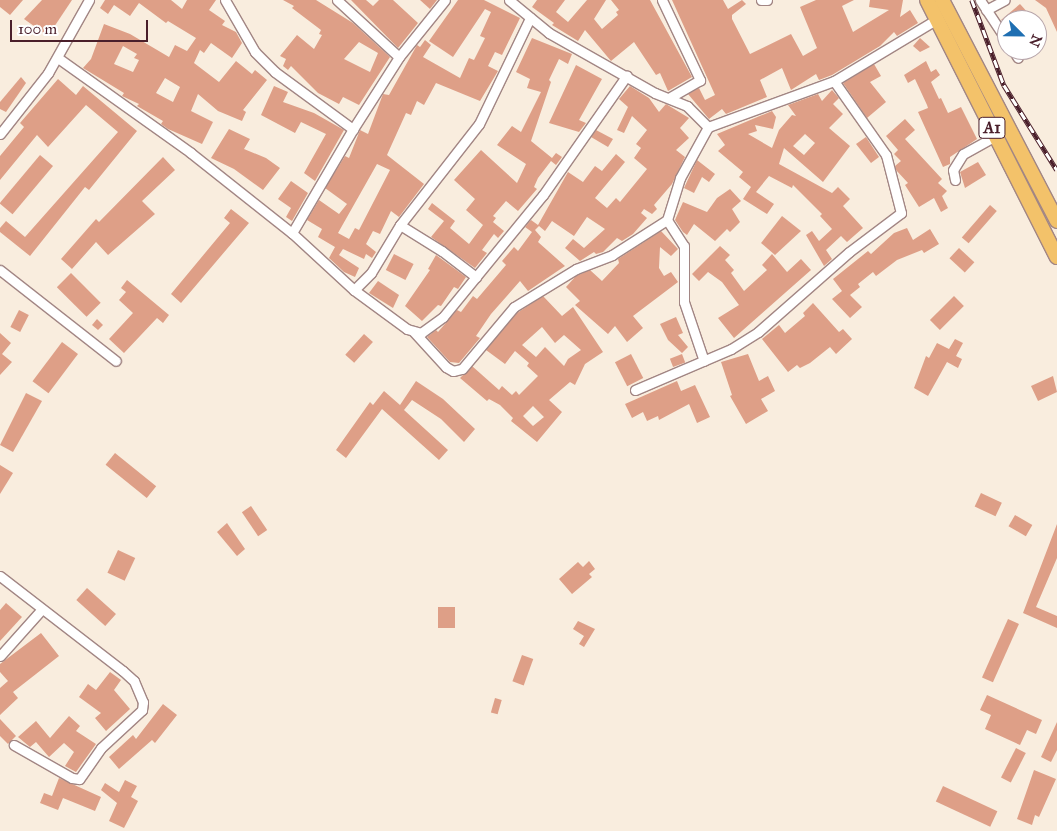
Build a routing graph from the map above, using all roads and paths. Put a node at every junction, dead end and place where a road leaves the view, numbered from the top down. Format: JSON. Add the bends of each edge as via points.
{"nodes":[{"id":1,"x":90,"y":0,"type":"edge"},
{"id":2,"x":225,"y":0,"type":"edge"},
{"id":3,"x":337,"y":0,"type":"edge"},
{"id":4,"x":445,"y":0,"type":"edge"},
{"id":5,"x":509,"y":0,"type":"edge"},
{"id":6,"x":662,"y":0,"type":"edge"},
{"id":7,"x":761,"y":0,"type":"edge"},
{"id":8,"x":767,"y":0,"type":"edge"},
{"id":9,"x":927,"y":0,"type":"edge"},
{"id":10,"x":942,"y":0,"type":"edge"},
{"id":11,"x":980,"y":0,"type":"edge"},
{"id":12,"x":1005,"y":0,"type":"edge"},
{"id":13,"x":986,"y":10,"type":"junction"},
{"id":14,"x":530,"y":18,"type":"junction"},
{"id":15,"x":937,"y":19,"type":"junction"},
{"id":16,"x":997,"y":26,"type":"edge"},
{"id":17,"x":58,"y":58,"type":"junction"},
{"id":18,"x":399,"y":58,"type":"junction"},
{"id":19,"x":627,"y":75,"type":"junction"},
{"id":20,"x":834,"y":81,"type":"junction"},
{"id":21,"x":670,"y":98,"type":"junction"},
{"id":22,"x":708,"y":127,"type":"junction"},
{"id":23,"x":353,"y":128,"type":"junction"},
{"id":24,"x":0,"y":134,"type":"edge"},
{"id":25,"x":996,"y":136,"type":"junction"},
{"id":26,"x":955,"y":180,"type":"dead end"},
{"id":27,"x":667,"y":220,"type":"junction"},
{"id":28,"x":1057,"y":221,"type":"edge"},
{"id":29,"x":400,"y":225,"type":"junction"},
{"id":30,"x":292,"y":233,"type":"junction"},
{"id":31,"x":1057,"y":257,"type":"edge"},
{"id":32,"x":0,"y":270,"type":"edge"},
{"id":33,"x":476,"y":277,"type":"junction"},
{"id":34,"x":354,"y":290,"type":"junction"},
{"id":35,"x":412,"y":331,"type":"junction"},
{"id":36,"x":116,"y":361,"type":"dead end"},
{"id":37,"x":704,"y":362,"type":"junction"},
{"id":38,"x":635,"y":390,"type":"dead end"},
{"id":39,"x":0,"y":576,"type":"edge"},
{"id":40,"x":42,"y":609,"type":"junction"},
{"id":41,"x":0,"y":656,"type":"edge"},
{"id":42,"x":14,"y":744,"type":"dead end"}],
"edges":[{"from":1,"to":17,"type":"street"},
{"from":2,"to":23,"type":"street","via":[[255,52],[275,72]]},
{"from":3,"to":18,"type":"street"},
{"from":4,"to":18,"type":"street"},
{"from":5,"to":14,"type":"street"},
{"from":6,"to":21,"type":"street","via":[[700,80]]},
{"from":7,"to":8,"type":"street"},
{"from":9,"to":15,"type":"highway","number":"A1"},
{"from":10,"to":28,"type":"highway","number":"A1"},
{"from":11,"to":13,"type":"street"},
{"from":12,"to":13,"type":"street"},
{"from":13,"to":16,"type":"street"},
{"from":14,"to":19,"type":"street","via":[[549,33]]},
{"from":14,"to":29,"type":"street","via":[[479,124]]},
{"from":15,"to":20,"type":"street"},
{"from":15,"to":25,"type":"highway","number":"A1"},
{"from":17,"to":24,"type":"street"},
{"from":17,"to":30,"type":"street","via":[[191,153]]},
{"from":18,"to":23,"type":"street"},
{"from":19,"to":21,"type":"street","via":[[655,93]]},
{"from":19,"to":33,"type":"street","via":[[542,195]]},
{"from":20,"to":22,"type":"street"},
{"from":20,"to":37,"type":"street","via":[[886,155],[901,213],[849,252],[758,332]]},
{"from":21,"to":22,"type":"street","via":[[687,106]]},
{"from":22,"to":27,"type":"street","via":[[680,178]]},
{"from":23,"to":30,"type":"street"},
{"from":25,"to":26,"type":"street","via":[[963,154],[953,170]]},
{"from":25,"to":31,"type":"highway","number":"A1"},
{"from":27,"to":35,"type":"street","via":[[612,255],[576,270],[514,307],[462,369],[453,371],[446,367]]},
{"from":27,"to":37,"type":"street","via":[[684,246],[684,302]]},
{"from":29,"to":33,"type":"street","via":[[442,250]]},
{"from":29,"to":34,"type":"street","via":[[371,273]]},
{"from":30,"to":34,"type":"street"},
{"from":32,"to":36,"type":"street"},
{"from":33,"to":35,"type":"street","via":[[443,317],[421,332]]},
{"from":34,"to":35,"type":"street"},
{"from":37,"to":38,"type":"street"},
{"from":39,"to":40,"type":"street"},
{"from":40,"to":41,"type":"street"},
{"from":40,"to":42,"type":"street","via":[[134,680],[142,694],[142,710],[101,748],[79,779]]}]}
